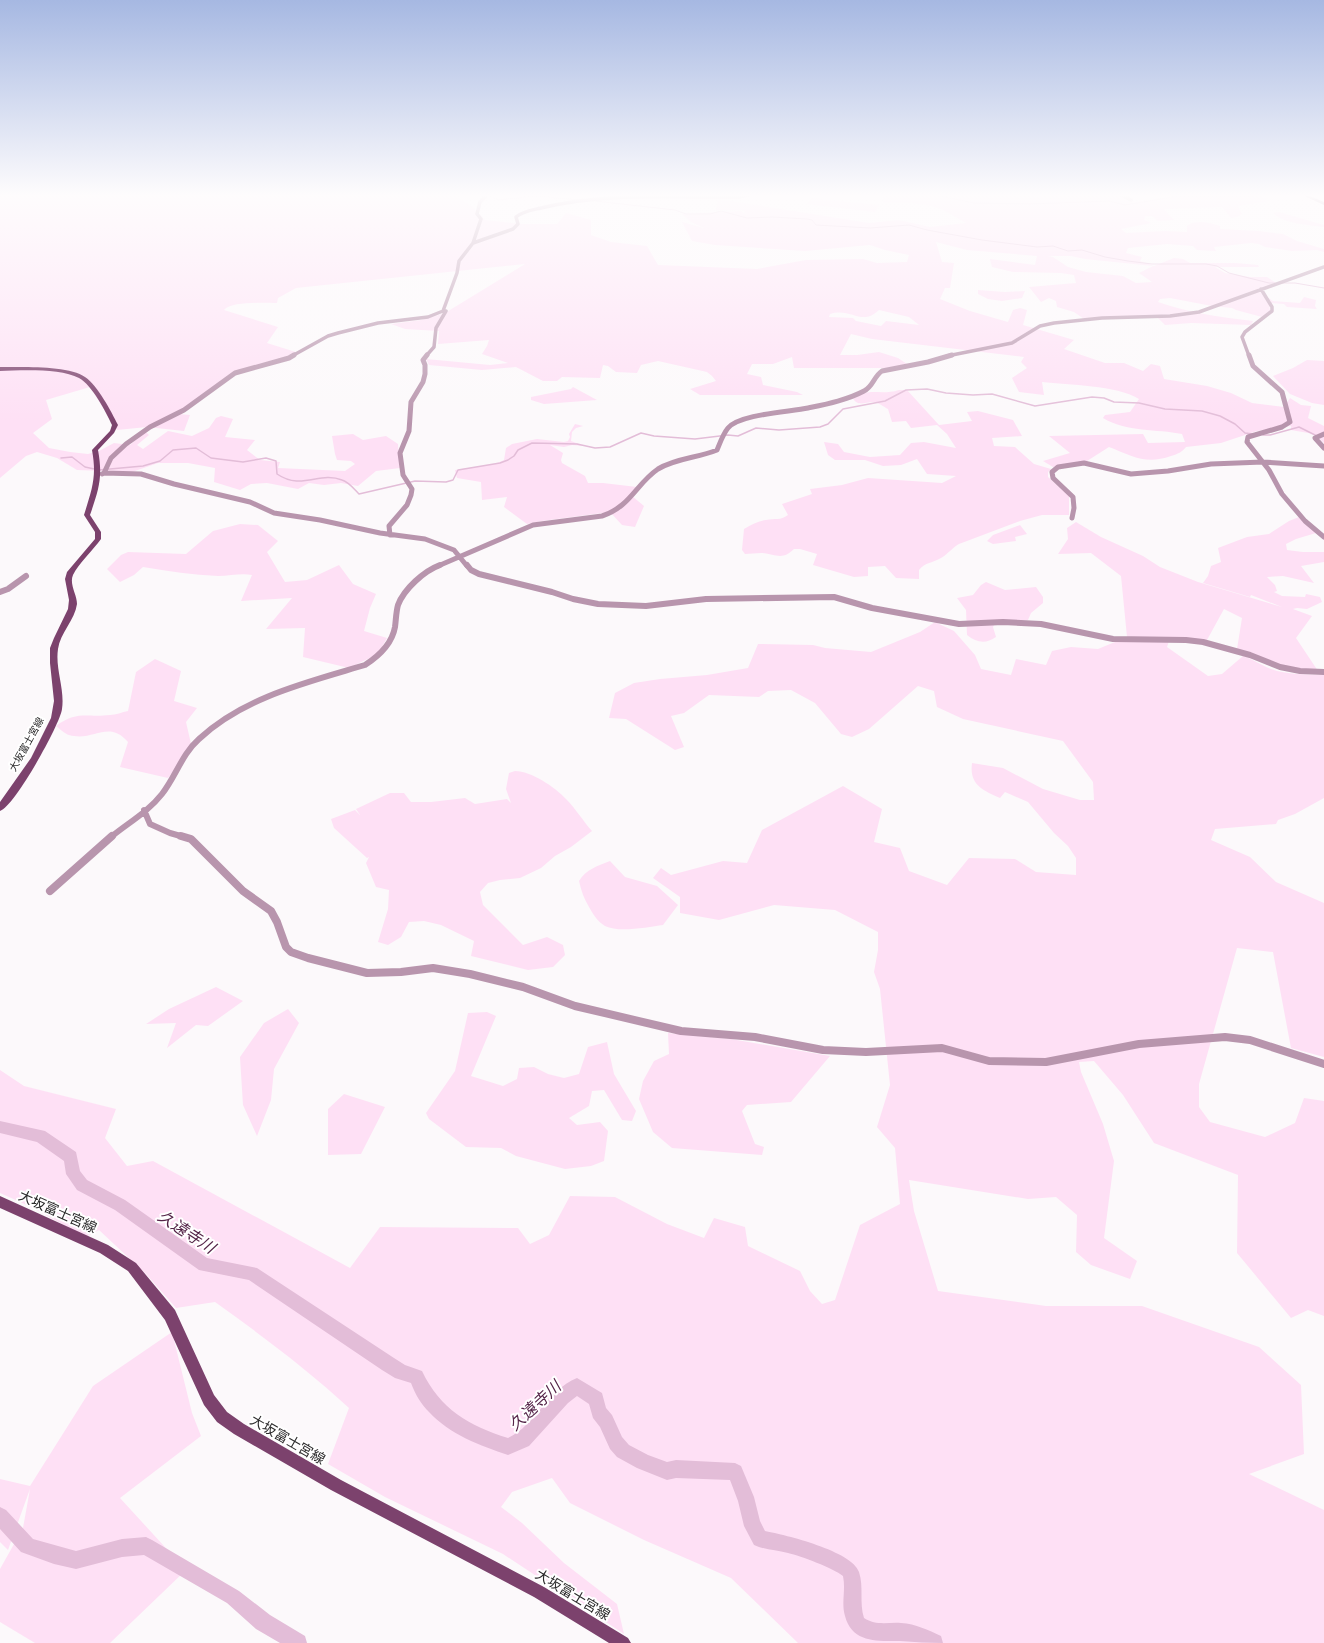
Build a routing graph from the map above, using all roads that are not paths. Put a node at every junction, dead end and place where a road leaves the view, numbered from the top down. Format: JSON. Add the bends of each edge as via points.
{"nodes":[{"id":1,"x":457,"y":271,"type":"edge"},
{"id":2,"x":1316,"y":271,"type":"edge"},
{"id":3,"x":1262,"y":289,"type":"junction"},
{"id":4,"x":443,"y":311,"type":"junction"},
{"id":5,"x":0,"y":368,"type":"edge"},
{"id":6,"x":1319,"y":436,"type":"edge"},
{"id":7,"x":1324,"y":448,"type":"edge"},
{"id":8,"x":1263,"y":462,"type":"junction"},
{"id":9,"x":1324,"y":466,"type":"edge"},
{"id":10,"x":101,"y":471,"type":"junction"},
{"id":11,"x":1072,"y":518,"type":"dead end"},
{"id":12,"x":390,"y":535,"type":"junction"},
{"id":13,"x":1324,"y":537,"type":"edge"},
{"id":14,"x":460,"y":557,"type":"junction"},
{"id":15,"x":26,"y":576,"type":"dead end"},
{"id":16,"x":0,"y":592,"type":"edge"},
{"id":17,"x":1324,"y":672,"type":"edge"},
{"id":18,"x":0,"y":808,"type":"edge"},
{"id":19,"x":144,"y":810,"type":"junction"},
{"id":20,"x":50,"y":891,"type":"dead end"},
{"id":21,"x":1324,"y":1064,"type":"edge"},
{"id":22,"x":0,"y":1202,"type":"edge"},
{"id":23,"x":623,"y":1643,"type":"edge"}],
"edges":[{"from":1,"to":4,"type":"street"},
{"from":2,"to":3,"type":"street"},
{"from":3,"to":8,"type":"street","via":[[1272,306],[1272,311],[1242,337],[1253,366],[1282,392],[1290,419],[1290,422],[1282,427],[1248,437],[1247,442]]},
{"from":3,"to":14,"type":"street","via":[[1199,312],[1182,315],[1102,318],[1045,324],[1012,342],[882,371],[863,392],[834,401],[742,419],[732,424],[717,450],[661,468],[613,513],[533,525]]},
{"from":4,"to":10,"type":"street","via":[[428,317],[378,323],[338,333],[289,358],[235,373],[184,410],[137,435],[111,458]]},
{"from":4,"to":12,"type":"street","via":[[446,311],[436,325],[433,337],[434,348],[423,360],[426,374],[411,402],[409,432],[400,452],[402,471],[412,492],[406,508],[389,526]]},
{"from":5,"to":10,"type":"main road","name":"大坂富士宮線","via":[[28,368],[72,374],[84,379],[115,425],[114,431],[95,450]]},
{"from":6,"to":7,"type":"street"},
{"from":8,"to":9,"type":"street"},
{"from":8,"to":11,"type":"street","via":[[1211,464],[1137,474],[1088,463],[1058,467],[1052,475],[1073,497]]},
{"from":8,"to":13,"type":"street","via":[[1282,494],[1305,521]]},
{"from":10,"to":12,"type":"street","via":[[140,474],[250,502],[274,513]]},
{"from":10,"to":18,"type":"main road","name":"大坂富士宮線","via":[[87,515],[97,528],[98,537],[68,579],[72,610],[59,633],[54,650],[58,711],[29,767]]},
{"from":12,"to":14,"type":"street","via":[[425,539],[454,550]]},
{"from":14,"to":17,"type":"street","via":[[471,570],[480,574],[598,604],[646,606],[706,599],[834,597],[878,609],[959,624],[1041,624],[1113,639],[1203,642],[1250,655],[1280,668]]},
{"from":14,"to":19,"type":"street","via":[[429,570],[405,593],[398,606],[390,641],[372,661],[274,694],[242,708],[222,721],[206,732],[194,745],[162,794]]},
{"from":15,"to":16,"type":"street"},
{"from":19,"to":20,"type":"street"},
{"from":19,"to":21,"type":"street","via":[[150,824],[170,833],[191,838],[243,891],[271,911],[286,947],[291,952],[367,973],[433,968],[470,974],[523,987],[575,1006],[681,1032],[755,1037],[823,1050],[866,1052],[942,1048],[989,1061],[1046,1062],[1139,1044],[1225,1037],[1250,1040]]},
{"from":22,"to":23,"type":"main road","name":"大坂富士宮線","via":[[104,1249],[132,1267],[170,1315],[209,1400],[222,1417],[336,1485],[539,1592]]}]}
